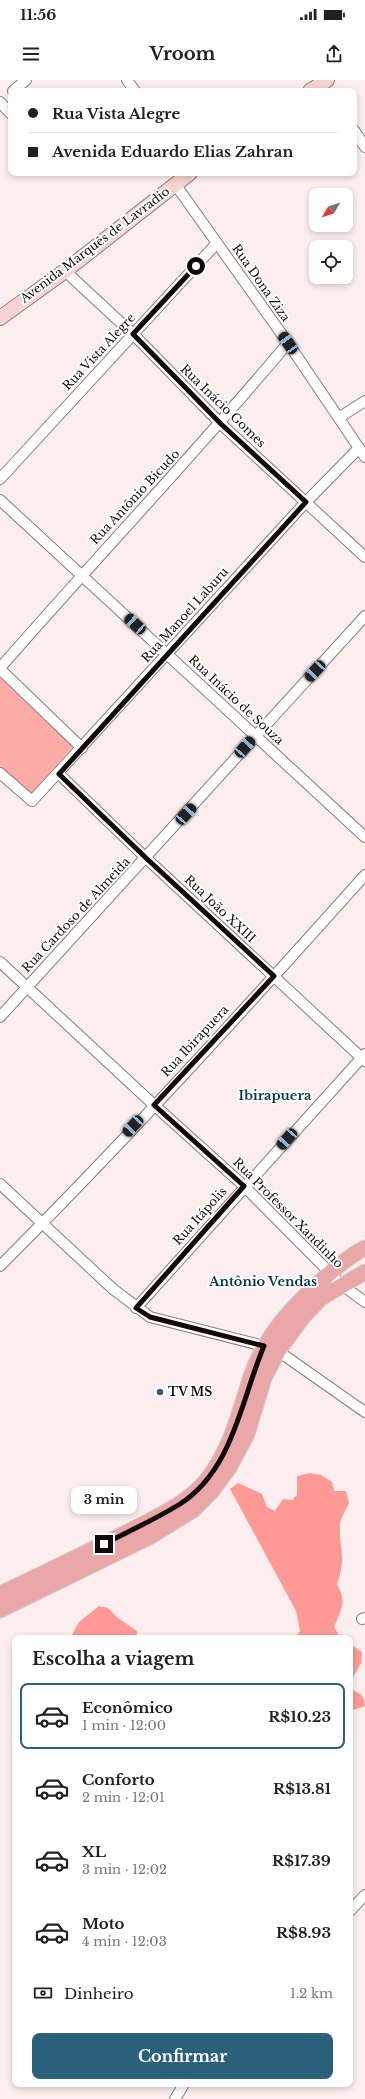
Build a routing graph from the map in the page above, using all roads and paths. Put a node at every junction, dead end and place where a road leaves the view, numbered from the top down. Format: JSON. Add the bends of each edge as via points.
{"nodes":[{"id":1,"x":26,"y":80,"type":"edge"},
{"id":2,"x":17,"y":88,"type":"edge"},
{"id":3,"x":8,"y":95,"type":"edge"},
{"id":4,"x":0,"y":102,"type":"edge"},
{"id":5,"x":8,"y":111,"type":"edge"},
{"id":6,"x":357,"y":135,"type":"edge"},
{"id":7,"x":365,"y":147,"type":"edge"},
{"id":8,"x":186,"y":176,"type":"edge"},
{"id":9,"x":175,"y":184,"type":"junction"},
{"id":10,"x":217,"y":243,"type":"junction"},
{"id":11,"x":65,"y":271,"type":"junction"},
{"id":12,"x":0,"y":318,"type":"edge"},
{"id":13,"x":133,"y":334,"type":"junction"},
{"id":14,"x":288,"y":343,"type":"junction"},
{"id":15,"x":365,"y":401,"type":"edge"},
{"id":16,"x":340,"y":417,"type":"junction"},
{"id":17,"x":221,"y":424,"type":"junction"},
{"id":18,"x":359,"y":448,"type":"junction"},
{"id":19,"x":365,"y":457,"type":"edge"},
{"id":20,"x":0,"y":479,"type":"edge"},
{"id":21,"x":0,"y":500,"type":"edge"},
{"id":22,"x":306,"y":502,"type":"junction"},
{"id":23,"x":365,"y":557,"type":"edge"},
{"id":24,"x":81,"y":575,"type":"junction"},
{"id":25,"x":365,"y":616,"type":"edge"},
{"id":26,"x":167,"y":654,"type":"junction"},
{"id":27,"x":0,"y":669,"type":"edge"},
{"id":28,"x":255,"y":736,"type":"junction"},
{"id":29,"x":82,"y":748,"type":"junction"},
{"id":30,"x":0,"y":773,"type":"edge"},
{"id":31,"x":59,"y":774,"type":"junction"},
{"id":32,"x":365,"y":837,"type":"edge"},
{"id":33,"x":146,"y":858,"type":"junction"},
{"id":34,"x":365,"y":875,"type":"edge"},
{"id":35,"x":0,"y":962,"type":"edge"},
{"id":36,"x":274,"y":976,"type":"junction"},
{"id":37,"x":28,"y":987,"type":"junction"},
{"id":38,"x":0,"y":1017,"type":"edge"},
{"id":39,"x":364,"y":1057,"type":"edge"},
{"id":40,"x":154,"y":1105,"type":"junction"},
{"id":41,"x":0,"y":1184,"type":"edge"},
{"id":42,"x":244,"y":1186,"type":"junction"},
{"id":43,"x":42,"y":1223,"type":"junction"},
{"id":44,"x":365,"y":1248,"type":"edge"},
{"id":45,"x":0,"y":1266,"type":"edge"},
{"id":46,"x":363,"y":1271,"type":"edge"},
{"id":47,"x":330,"y":1273,"type":"junction"},
{"id":48,"x":342,"y":1285,"type":"junction"},
{"id":49,"x":365,"y":1302,"type":"edge"},
{"id":50,"x":136,"y":1308,"type":"junction"},
{"id":51,"x":271,"y":1348,"type":"junction"},
{"id":52,"x":365,"y":1412,"type":"edge"},
{"id":53,"x":0,"y":1594,"type":"edge"},
{"id":54,"x":0,"y":1610,"type":"edge"},
{"id":55,"x":365,"y":1895,"type":"edge"},
{"id":56,"x":353,"y":1907,"type":"edge"},
{"id":57,"x":182,"y":2087,"type":"edge"},
{"id":58,"x":175,"y":2099,"type":"edge"}],
"edges":[{"from":1,"to":2,"type":"street"},
{"from":3,"to":4,"type":"street"},
{"from":4,"to":5,"type":"street"},
{"from":6,"to":7,"type":"street"},
{"from":8,"to":9,"type":"main road","name":"Avenida Marquês de Lavradio"},
{"from":9,"to":10,"type":"street","name":"Rua Dona Ziza"},
{"from":9,"to":11,"type":"main road","name":"Avenida Marquês de Lavradio"},
{"from":10,"to":13,"type":"street","name":"Rua Vista Alegre"},
{"from":10,"to":14,"type":"street","name":"Rua Dona Ziza"},
{"from":11,"to":12,"type":"main road","name":"Avenida Marquês de Lavradio"},
{"from":11,"to":13,"type":"street","name":"Rua Inácio Gomes"},
{"from":13,"to":17,"type":"street","name":"Rua Inácio Gomes"},
{"from":13,"to":20,"type":"street","name":"Rua Vista Alegre"},
{"from":14,"to":16,"type":"street","name":"Rua Dona Ziza"},
{"from":14,"to":17,"type":"street","name":"Rua Antônio Bicudo"},
{"from":15,"to":16,"type":"street"},
{"from":16,"to":18,"type":"street","name":"Rua Dona Ziza"},
{"from":17,"to":22,"type":"street","name":"Rua Inácio Gomes"},
{"from":17,"to":24,"type":"street","name":"Rua Antônio Bicudo"},
{"from":18,"to":19,"type":"street","name":"Rua Dona Ziza"},
{"from":18,"to":22,"type":"street","name":"Rua Manoel Laburu"},
{"from":21,"to":24,"type":"street","name":"Rua Inácio de Souza"},
{"from":22,"to":23,"type":"street","name":"Rua Inácio Gomes"},
{"from":22,"to":26,"type":"street","name":"Rua Manoel Laburu"},
{"from":24,"to":26,"type":"street","name":"Rua Inácio de Souza"},
{"from":24,"to":27,"type":"street","name":"Rua Antônio Bicudo"},
{"from":25,"to":28,"type":"street","name":"Rua Cardoso de Almeida"},
{"from":26,"to":28,"type":"street","name":"Rua Inácio de Souza"},
{"from":26,"to":29,"type":"street","name":"Rua Manoel Laburu"},
{"from":27,"to":29,"type":"street"},
{"from":28,"to":32,"type":"street","name":"Rua Inácio de Souza"},
{"from":28,"to":33,"type":"street","name":"Rua Cardoso de Almeida"},
{"from":29,"to":31,"type":"street","name":"Rua Manoel Laburu"},
{"from":30,"to":31,"type":"street","name":"Rua Manoel Laburu","via":[[32,802]]},
{"from":31,"to":33,"type":"street","name":"Rua João XXIII"},
{"from":33,"to":36,"type":"street","name":"Rua João XXIII"},
{"from":33,"to":37,"type":"street","name":"Rua Cardoso de Almeida"},
{"from":34,"to":36,"type":"street","name":"Rua Ibirapuera"},
{"from":35,"to":37,"type":"street","name":"Rua Professor Xandinho"},
{"from":36,"to":39,"type":"street","name":"Rua João XXIII"},
{"from":36,"to":40,"type":"street","name":"Rua Ibirapuera"},
{"from":37,"to":38,"type":"street","name":"Rua Cardoso de Almeida"},
{"from":37,"to":40,"type":"street","name":"Rua Professor Xandinho"},
{"from":39,"to":42,"type":"street","name":"Rua Itápolis"},
{"from":40,"to":42,"type":"street","name":"Rua Professor Xandinho"},
{"from":40,"to":43,"type":"street","name":"Rua Ibirapuera"},
{"from":41,"to":43,"type":"street"},
{"from":42,"to":47,"type":"street","name":"Rua Professor Xandinho"},
{"from":42,"to":50,"type":"street","name":"Rua Itápolis"},
{"from":43,"to":45,"type":"street","name":"Rua Ibirapuera"},
{"from":43,"to":50,"type":"street"},
{"from":44,"to":47,"type":"main road"},
{"from":46,"to":48,"type":"main road"},
{"from":47,"to":48,"type":"street","name":"Rua Professor Xandinho"},
{"from":47,"to":51,"type":"main road","via":[[283,1317]]},
{"from":48,"to":49,"type":"street","name":"Rua Professor Xandinho"},
{"from":48,"to":51,"type":"main road","via":[[321,1298]]},
{"from":50,"to":51,"type":"street","via":[[150,1317]]},
{"from":51,"to":52,"type":"street"},
{"from":51,"to":53,"type":"main road","via":[[252,1375],[236,1428],[222,1457],[205,1482],[181,1504]]},
{"from":51,"to":54,"type":"main road","via":[[247,1434],[229,1468],[212,1491],[192,1510],[152,1536]]},
{"from":55,"to":56,"type":"street"},
{"from":57,"to":58,"type":"street"}]}
